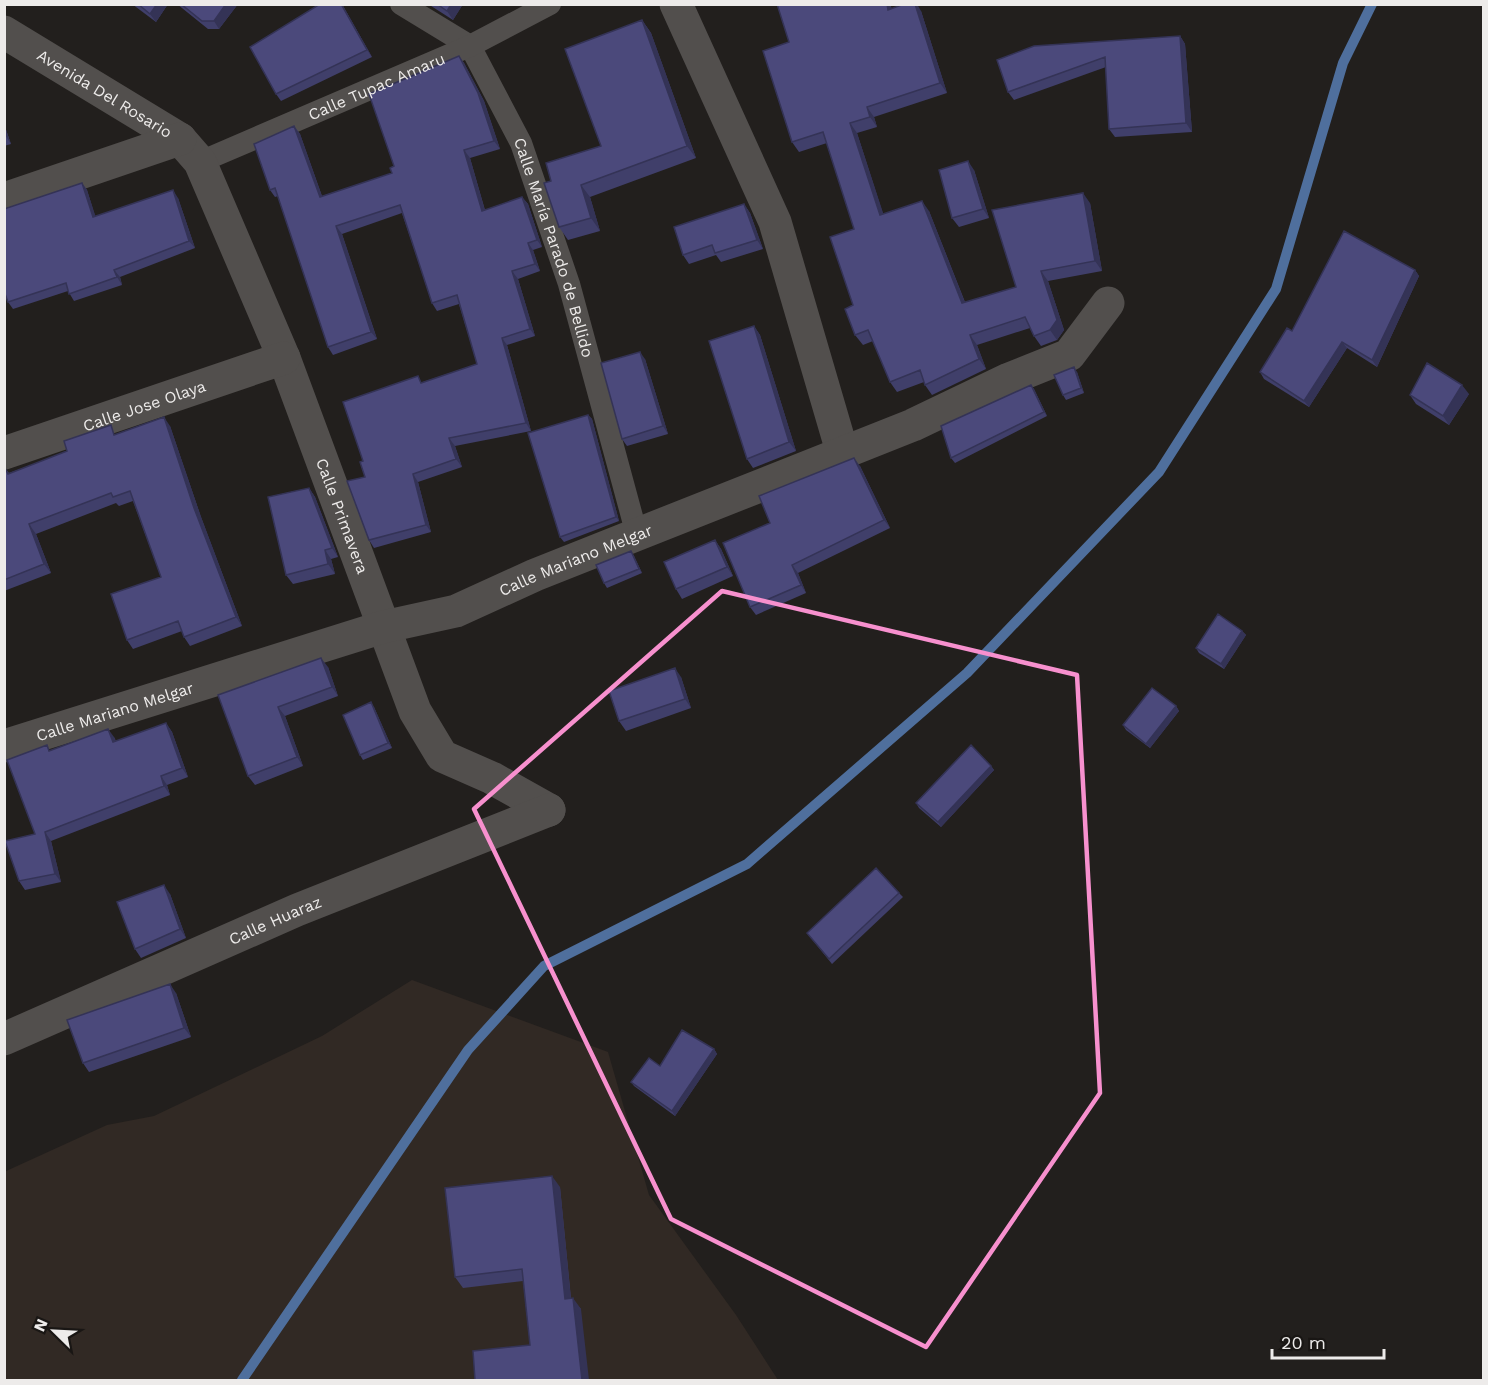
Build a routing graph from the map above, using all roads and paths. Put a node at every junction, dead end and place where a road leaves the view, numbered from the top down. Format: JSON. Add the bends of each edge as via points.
{"nodes":[{"id":1,"x":401,"y":4,"type":"edge"},
{"id":2,"x":550,"y":4,"type":"edge"},
{"id":3,"x":676,"y":4,"type":"edge"},
{"id":4,"x":4,"y":32,"type":"edge"},
{"id":5,"x":470,"y":46,"type":"junction"},
{"id":6,"x":190,"y":150,"type":"junction"},
{"id":7,"x":4,"y":200,"type":"edge"},
{"id":8,"x":1108,"y":303,"type":"dead end"},
{"id":9,"x":284,"y":358,"type":"junction"},
{"id":10,"x":842,"y":451,"type":"junction"},
{"id":11,"x":4,"y":453,"type":"edge"},
{"id":12,"x":637,"y":535,"type":"junction"},
{"id":13,"x":383,"y":627,"type":"junction"},
{"id":14,"x":4,"y":746,"type":"edge"},
{"id":15,"x":549,"y":810,"type":"joint"},
{"id":16,"x":4,"y":1040,"type":"edge"}],
"edges":[{"from":1,"to":5,"type":"lane"},
{"from":2,"to":5,"type":"lane","name":"Calle Tupac Amaru"},
{"from":3,"to":10,"type":"street","via":[[775,222]]},
{"from":4,"to":6,"type":"street","name":"Avenida Del Rosario"},
{"from":5,"to":6,"type":"lane","name":"Calle Tupac Amaru"},
{"from":5,"to":12,"type":"lane","name":"Calle María Parado de Bellido","via":[[525,154],[569,284]]},
{"from":6,"to":7,"type":"street","name":"Calle Tupac Amaru"},
{"from":6,"to":9,"type":"street","name":"Calle Primavera"},
{"from":8,"to":10,"type":"street","name":"Calle Mariano Melgar","via":[[1069,355],[913,425]]},
{"from":9,"to":11,"type":"street","name":"Calle Jose Olaya"},
{"from":9,"to":13,"type":"street","name":"Calle Primavera"},
{"from":10,"to":12,"type":"street","name":"Calle Mariano Melgar"},
{"from":12,"to":13,"type":"street","name":"Calle Mariano Melgar","via":[[456,611]]},
{"from":13,"to":14,"type":"street","name":"Calle Mariano Melgar"},
{"from":13,"to":15,"type":"street","name":"Calle Primavera","via":[[415,711],[442,756]]},
{"from":15,"to":16,"type":"street","name":"Calle Huaraz","via":[[297,910]]}]}
